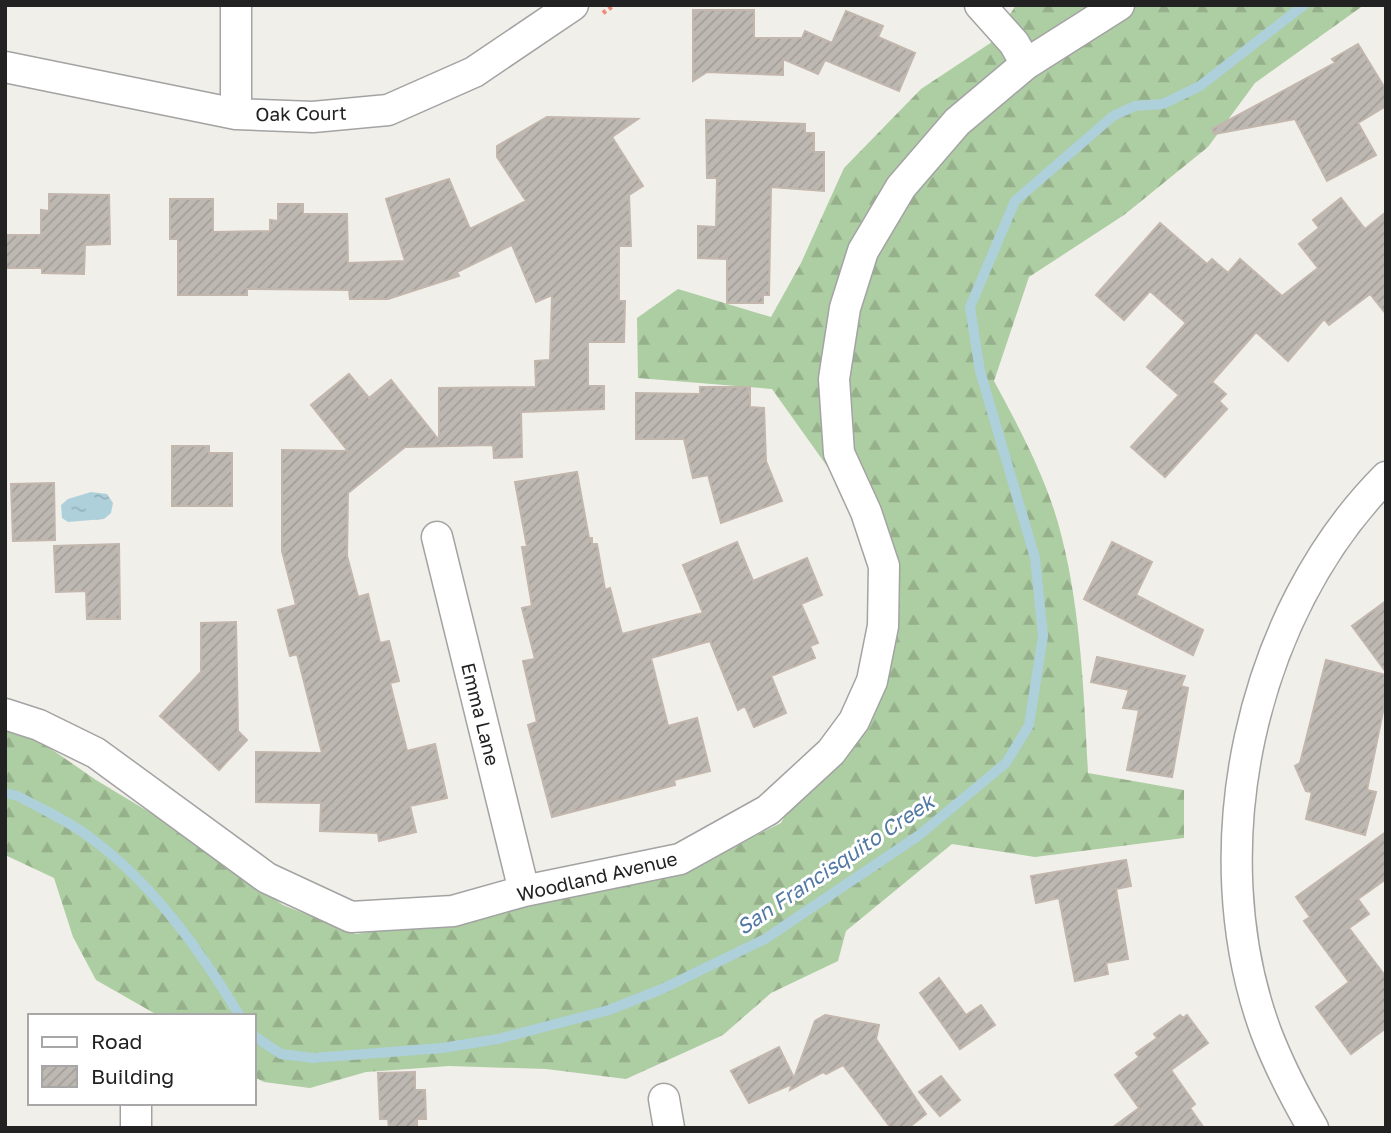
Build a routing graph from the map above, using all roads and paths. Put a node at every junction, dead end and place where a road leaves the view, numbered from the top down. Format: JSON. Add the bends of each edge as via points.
{"nodes":[{"id":1,"x":236,"y":5,"type":"edge"},
{"id":2,"x":573,"y":5,"type":"edge"},
{"id":3,"x":980,"y":5,"type":"edge"},
{"id":4,"x":1119,"y":5,"type":"edge"},
{"id":5,"x":1026,"y":64,"type":"junction"},
{"id":6,"x":5,"y":67,"type":"edge"},
{"id":7,"x":236,"y":114,"type":"junction"},
{"id":8,"x":1386,"y":477,"type":"edge"},
{"id":9,"x":437,"y":537,"type":"dead end"},
{"id":10,"x":5,"y":714,"type":"edge"},
{"id":11,"x":524,"y":891,"type":"junction"},
{"id":12,"x":664,"y":1098,"type":"dead end"},
{"id":13,"x":136,"y":1105,"type":"edge"},
{"id":14,"x":136,"y":1128,"type":"edge"},
{"id":15,"x":669,"y":1128,"type":"edge"},
{"id":16,"x":1312,"y":1128,"type":"edge"}],
"edges":[{"from":1,"to":7,"type":"street"},
{"from":2,"to":7,"type":"street","name":"Oak Court","via":[[474,72],[388,110],[313,117]]},
{"from":3,"to":5,"type":"street"},
{"from":4,"to":5,"type":"street","name":"Woodland Avenue"},
{"from":5,"to":11,"type":"street","name":"Woodland Avenue","via":[[957,122],[901,187],[863,251],[845,308],[834,379],[839,453],[884,566],[872,681],[854,721],[831,752],[768,810],[680,859]]},
{"from":6,"to":7,"type":"street","name":"Oak Court"},
{"from":8,"to":16,"type":"street","via":[[1332,542],[1299,595],[1273,654],[1243,775],[1239,880],[1250,971],[1270,1041]]},
{"from":9,"to":11,"type":"street","name":"Emma Lane"},
{"from":10,"to":11,"type":"street","name":"Woodland Avenue","via":[[40,725],[96,753],[267,878],[351,917],[453,911]]},
{"from":12,"to":15,"type":"street"},
{"from":13,"to":14,"type":"street"}]}
